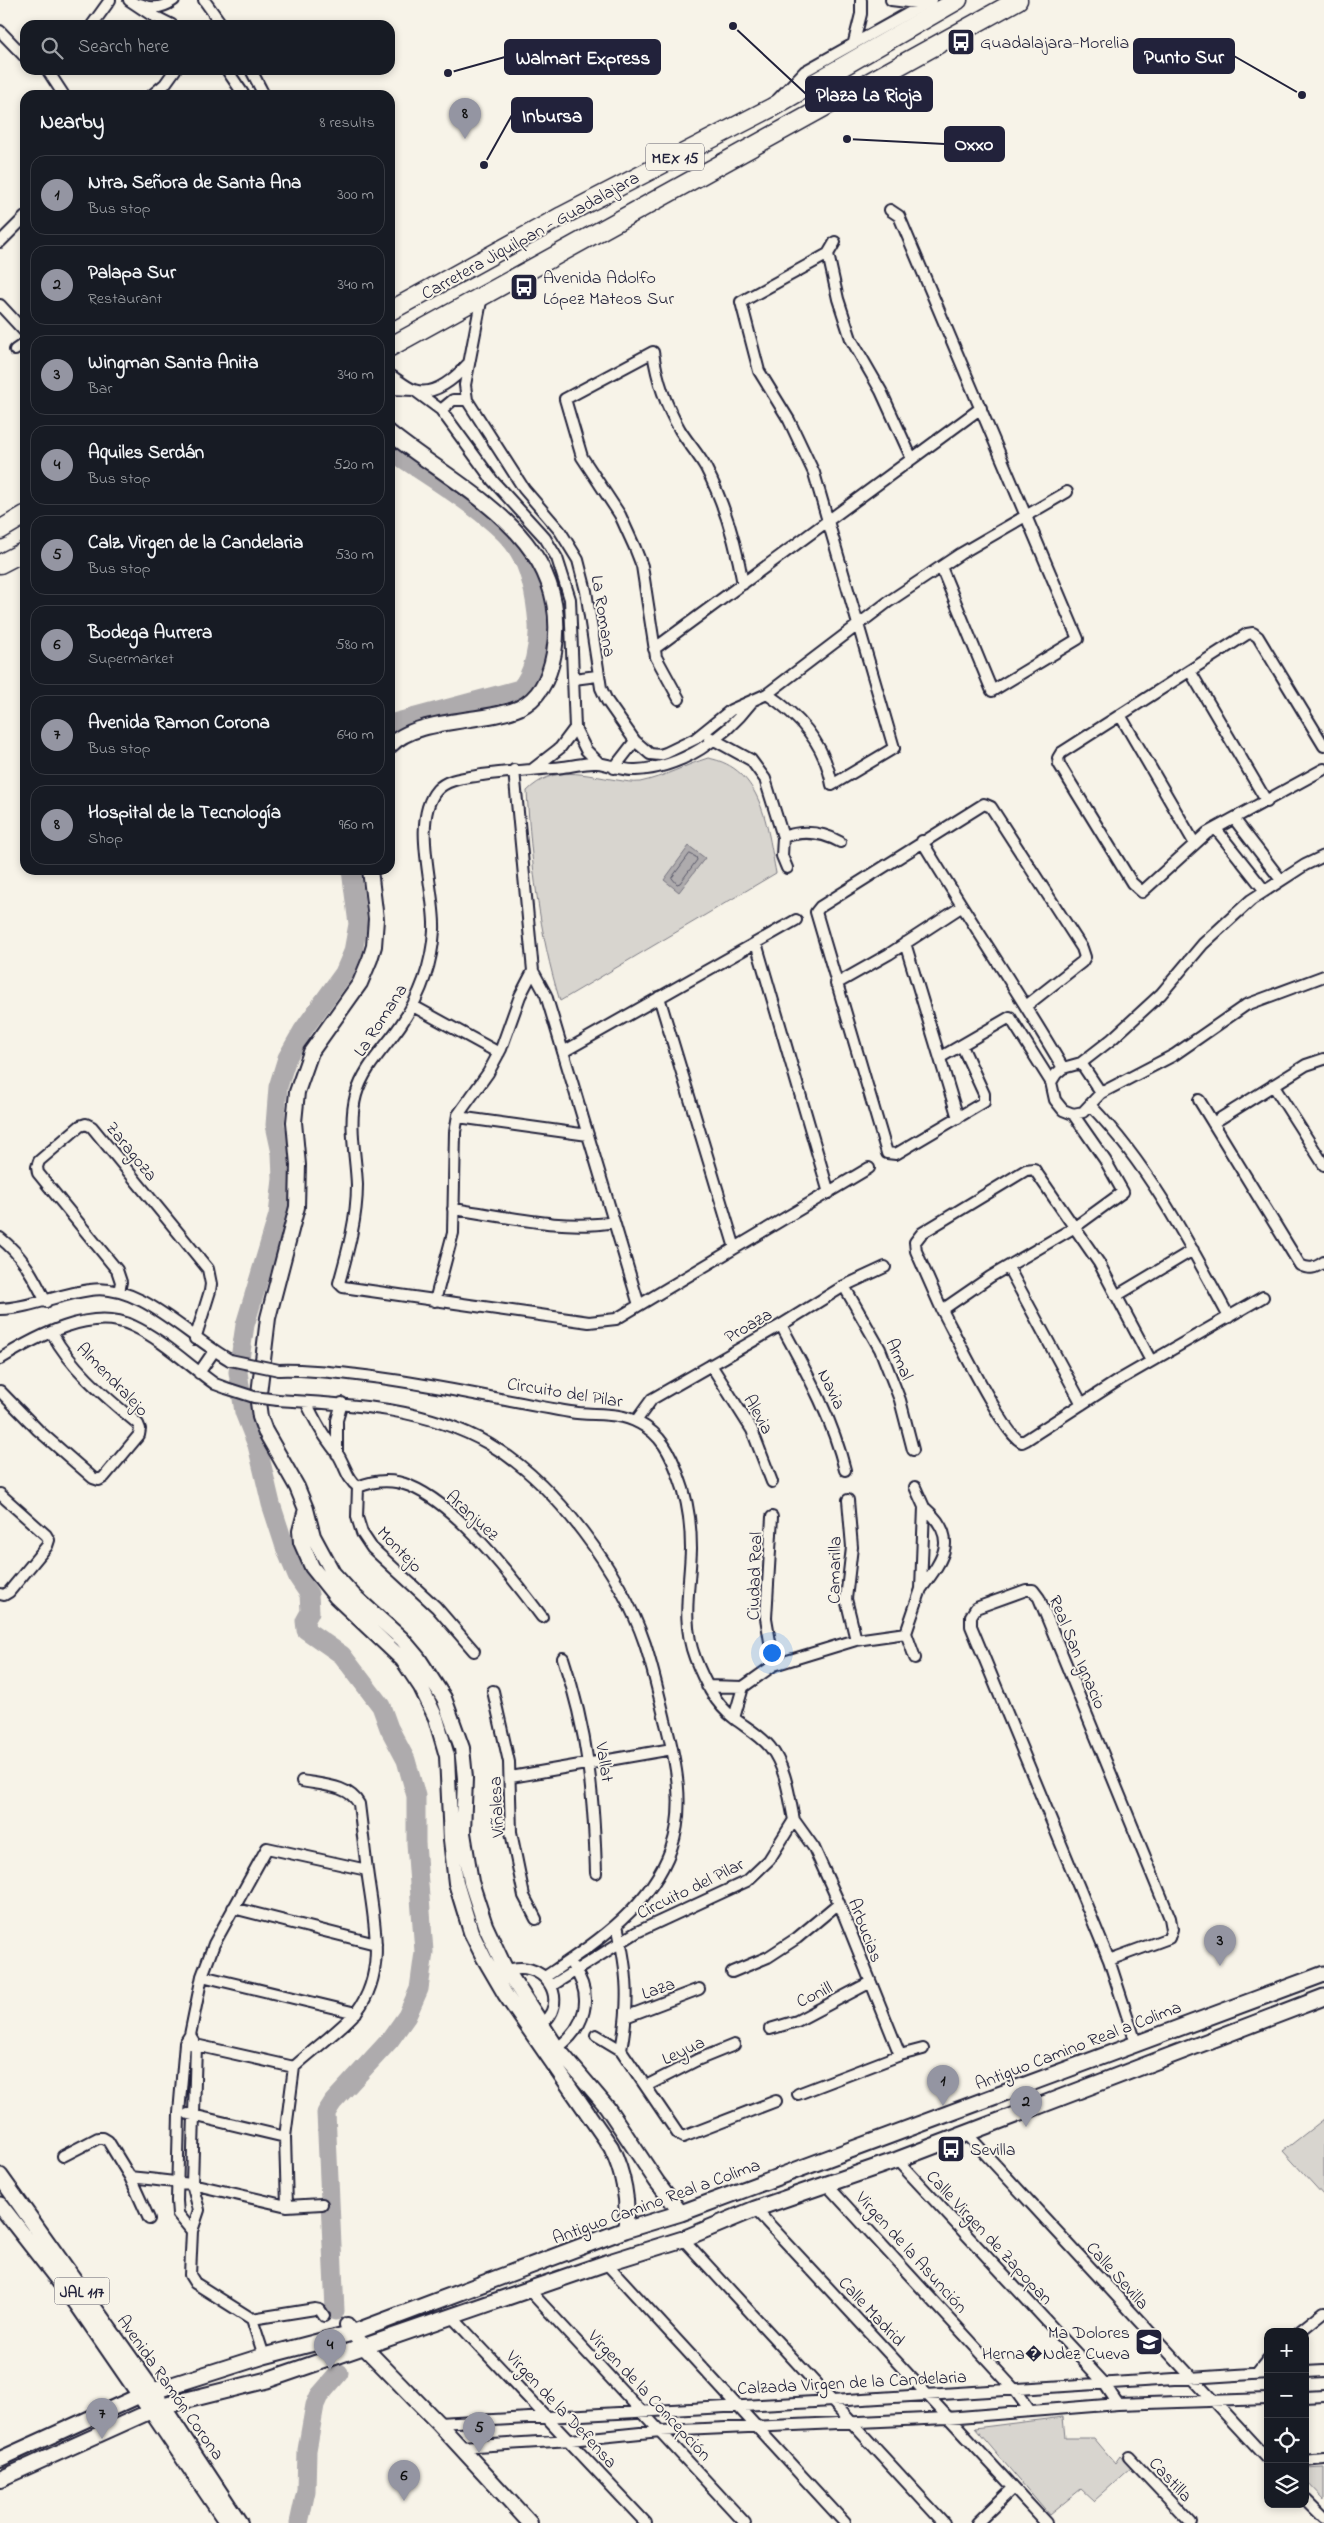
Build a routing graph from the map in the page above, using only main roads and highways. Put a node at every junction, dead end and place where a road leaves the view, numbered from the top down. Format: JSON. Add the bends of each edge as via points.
{"nodes":[{"id":1,"x":958,"y":0,"type":"edge"},
{"id":2,"x":1018,"y":0,"type":"edge"},
{"id":3,"x":395,"y":306,"type":"edge"},
{"id":4,"x":395,"y":344,"type":"edge"},
{"id":5,"x":20,"y":518,"type":"edge"},
{"id":6,"x":0,"y":530,"type":"edge"},
{"id":7,"x":20,"y":553,"type":"edge"},
{"id":8,"x":0,"y":564,"type":"edge"},
{"id":9,"x":1324,"y":1974,"type":"edge"},
{"id":10,"x":1324,"y":1997,"type":"edge"},
{"id":11,"x":0,"y":2176,"type":"edge"},
{"id":12,"x":0,"y":2205,"type":"edge"},
{"id":13,"x":147,"y":2393,"type":"junction"}],
"edges":[{"from":1,"to":3,"type":"highway","name":"Carretera Jiquilpan - Guadalajara","number":"MEX 15","via":[[771,108]]},
{"from":2,"to":4,"type":"highway","name":"Carretera Jiquilpan - Guadalajara","number":"MEX 15"},
{"from":5,"to":6,"type":"highway"},
{"from":7,"to":8,"type":"highway"},
{"from":9,"to":13,"type":"main road","name":"Antiguo Camino Real a Colima","via":[[473,2288],[350,2329],[313,2334],[287,2349]]},
{"from":10,"to":13,"type":"main road","name":"Avenida Ramón Corona","number":"JAL 117","via":[[897,2160],[755,2209],[683,2239],[453,2318],[267,2380],[157,2408]]},
{"from":11,"to":13,"type":"main road","name":"Avenida Ramón Corona","number":"JAL 117"},
{"from":12,"to":13,"type":"main road","name":"Avenida Ramón Corona","number":"JAL 117"}]}
